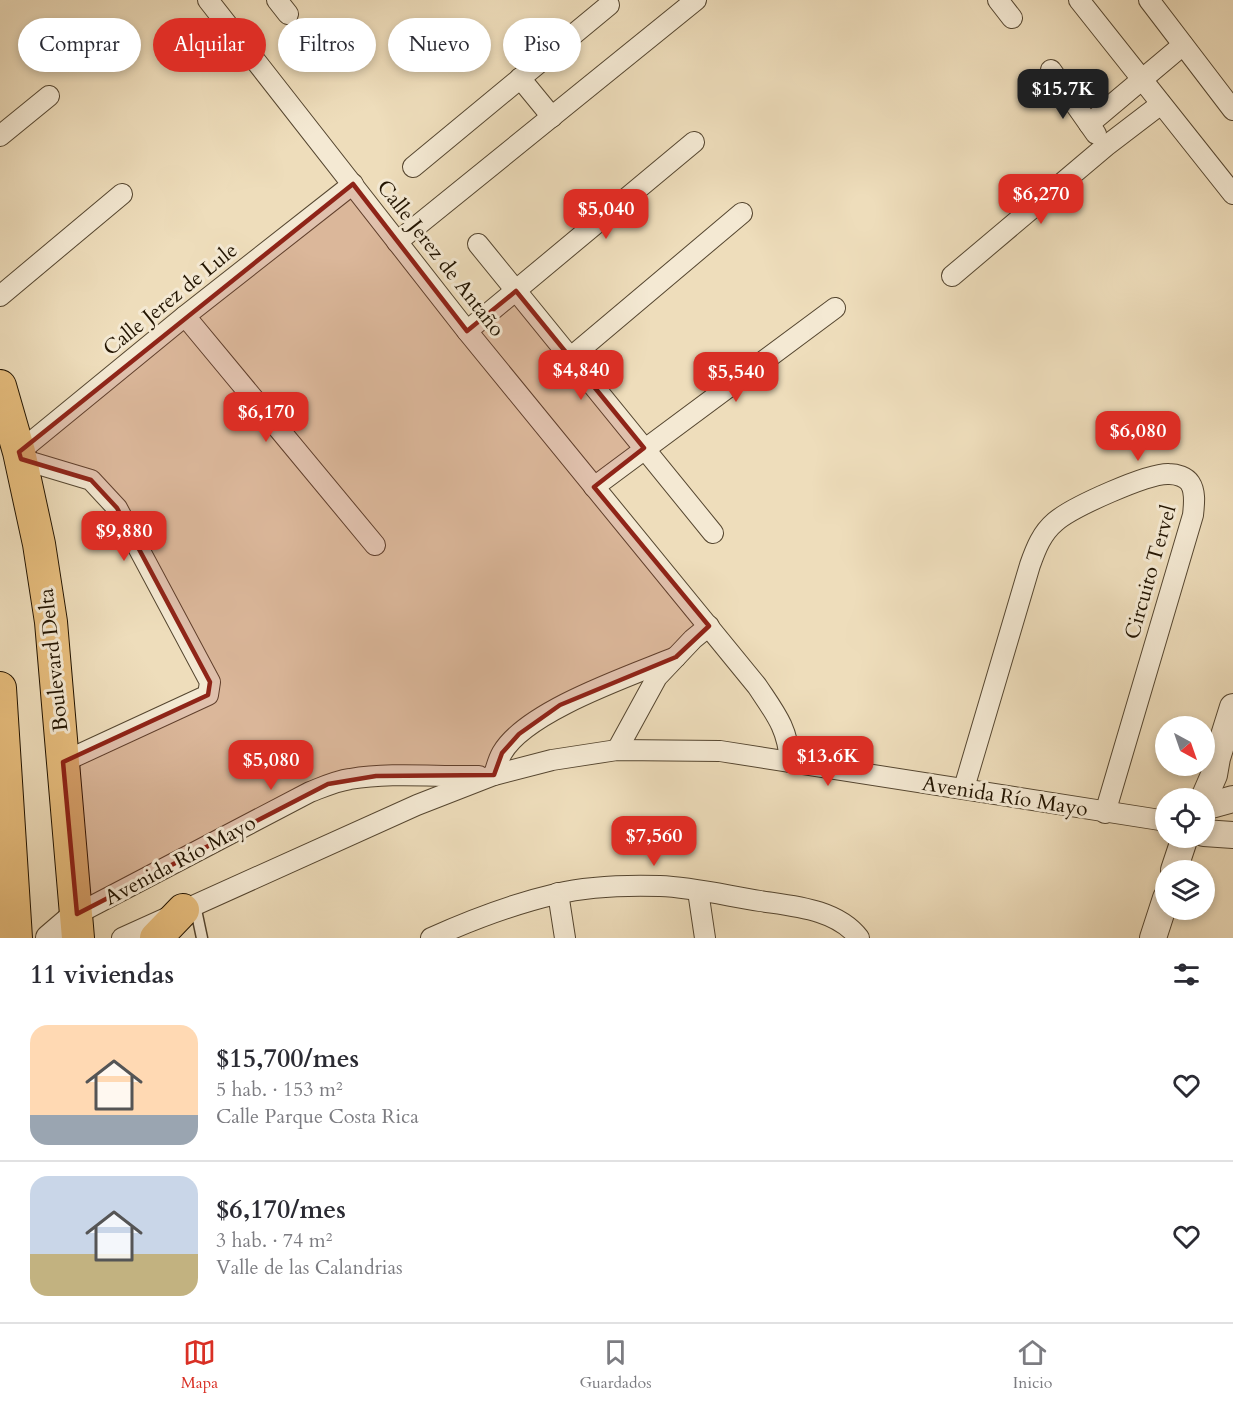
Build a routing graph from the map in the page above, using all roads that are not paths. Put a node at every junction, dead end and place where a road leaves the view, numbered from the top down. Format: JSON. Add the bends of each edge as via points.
{"nodes":[{"id":1,"x":208,"y":0,"type":"edge"},
{"id":2,"x":696,"y":0,"type":"edge"},
{"id":3,"x":998,"y":0,"type":"edge"},
{"id":4,"x":1079,"y":0,"type":"edge"},
{"id":5,"x":1149,"y":0,"type":"edge"},
{"id":6,"x":609,"y":5,"type":"dead end"},
{"id":7,"x":1012,"y":18,"type":"dead end"},
{"id":8,"x":1183,"y":45,"type":"junction"},
{"id":9,"x":1051,"y":70,"type":"dead end"},
{"id":10,"x":520,"y":78,"type":"junction"},
{"id":11,"x":1144,"y":80,"type":"junction"},
{"id":12,"x":49,"y":96,"type":"dead end"},
{"id":13,"x":1161,"y":104,"type":"junction"},
{"id":14,"x":1233,"y":110,"type":"edge"},
{"id":15,"x":552,"y":117,"type":"junction"},
{"id":16,"x":1089,"y":124,"type":"junction"},
{"id":17,"x":0,"y":136,"type":"edge"},
{"id":18,"x":694,"y":142,"type":"dead end"},
{"id":19,"x":1106,"y":146,"type":"junction"},
{"id":20,"x":413,"y":167,"type":"dead end"},
{"id":21,"x":353,"y":184,"type":"junction"},
{"id":22,"x":122,"y":194,"type":"dead end"},
{"id":23,"x":1233,"y":194,"type":"edge"},
{"id":24,"x":742,"y":213,"type":"dead end"},
{"id":25,"x":397,"y":242,"type":"junction"},
{"id":26,"x":478,"y":244,"type":"dead end"},
{"id":27,"x":952,"y":276,"type":"dead end"},
{"id":28,"x":516,"y":291,"type":"junction"},
{"id":29,"x":0,"y":296,"type":"edge"},
{"id":30,"x":835,"y":308,"type":"dead end"},
{"id":31,"x":185,"y":316,"type":"junction"},
{"id":32,"x":467,"y":331,"type":"junction"},
{"id":33,"x":570,"y":358,"type":"junction"},
{"id":34,"x":0,"y":386,"type":"edge"},
{"id":35,"x":644,"y":448,"type":"junction"},
{"id":36,"x":20,"y":456,"type":"junction"},
{"id":37,"x":594,"y":487,"type":"junction"},
{"id":38,"x":713,"y":533,"type":"dead end"},
{"id":39,"x":375,"y":545,"type":"dead end"},
{"id":40,"x":709,"y":626,"type":"junction"},
{"id":41,"x":676,"y":657,"type":"junction"},
{"id":42,"x":0,"y":688,"type":"edge"},
{"id":43,"x":1233,"y":707,"type":"edge"},
{"id":44,"x":617,"y":750,"type":"junction"},
{"id":45,"x":63,"y":762,"type":"junction"},
{"id":46,"x":790,"y":762,"type":"junction"},
{"id":47,"x":3,"y":775,"type":"edge"},
{"id":48,"x":494,"y":775,"type":"junction"},
{"id":49,"x":964,"y":788,"type":"junction"},
{"id":50,"x":1209,"y":788,"type":"edge"},
{"id":51,"x":1233,"y":799,"type":"edge"},
{"id":52,"x":1215,"y":804,"type":"edge"},
{"id":53,"x":1106,"y":813,"type":"junction"},
{"id":54,"x":1155,"y":820,"type":"edge"},
{"id":55,"x":1215,"y":834,"type":"edge"},
{"id":56,"x":1233,"y":835,"type":"edge"},
{"id":57,"x":698,"y":891,"type":"junction"},
{"id":58,"x":558,"y":893,"type":"junction"},
{"id":59,"x":189,"y":908,"type":"junction"},
{"id":60,"x":1159,"y":920,"type":"edge"},
{"id":61,"x":77,"y":926,"type":"edge"},
{"id":62,"x":16,"y":938,"type":"edge"},
{"id":63,"x":49,"y":938,"type":"edge"},
{"id":64,"x":122,"y":938,"type":"edge"},
{"id":65,"x":156,"y":938,"type":"edge"},
{"id":66,"x":202,"y":938,"type":"edge"},
{"id":67,"x":431,"y":938,"type":"edge"},
{"id":68,"x":565,"y":938,"type":"edge"},
{"id":69,"x":705,"y":938,"type":"edge"},
{"id":70,"x":859,"y":938,"type":"edge"},
{"id":71,"x":1153,"y":938,"type":"edge"}],
"edges":[{"from":1,"to":21,"type":"street","name":"Calle Jerez de Antaño"},
{"from":2,"to":15,"type":"street"},
{"from":3,"to":7,"type":"street"},
{"from":4,"to":11,"type":"street"},
{"from":5,"to":8,"type":"street"},
{"from":6,"to":10,"type":"street"},
{"from":8,"to":11,"type":"street"},
{"from":8,"to":14,"type":"street"},
{"from":9,"to":16,"type":"street"},
{"from":10,"to":15,"type":"street"},
{"from":10,"to":20,"type":"street"},
{"from":11,"to":13,"type":"street"},
{"from":11,"to":16,"type":"street"},
{"from":12,"to":17,"type":"street"},
{"from":13,"to":19,"type":"street"},
{"from":13,"to":23,"type":"street"},
{"from":15,"to":25,"type":"street"},
{"from":16,"to":19,"type":"street"},
{"from":18,"to":28,"type":"street"},
{"from":19,"to":27,"type":"street"},
{"from":21,"to":25,"type":"street","name":"Calle Jerez de Antaño"},
{"from":21,"to":31,"type":"street","name":"Calle Jerez de Lule"},
{"from":22,"to":29,"type":"street"},
{"from":24,"to":33,"type":"street"},
{"from":25,"to":32,"type":"street","name":"Calle Jerez de Antaño"},
{"from":26,"to":28,"type":"street"},
{"from":28,"to":32,"type":"street"},
{"from":28,"to":33,"type":"street"},
{"from":30,"to":35,"type":"street"},
{"from":31,"to":36,"type":"street","name":"Calle Jerez de Lule"},
{"from":31,"to":39,"type":"street"},
{"from":32,"to":37,"type":"street","name":"Calle Jerez de Antaño"},
{"from":33,"to":35,"type":"street"},
{"from":34,"to":36,"type":"main road","name":"Boulevard Delta"},
{"from":35,"to":37,"type":"street"},
{"from":35,"to":38,"type":"street"},
{"from":36,"to":45,"type":"main road","name":"Boulevard Delta","via":[[51,622]]},
{"from":36,"to":45,"type":"street","via":[[91,480],[117,508],[210,682],[208,695]]},
{"from":37,"to":40,"type":"street","name":"Calle Jerez de Antaño"},
{"from":40,"to":41,"type":"street"},
{"from":40,"to":46,"type":"street","name":"Calle Jerez de Antaño","via":[[782,725],[789,742]]},
{"from":41,"to":44,"type":"street","via":[[657,677]]},
{"from":41,"to":48,"type":"street","via":[[560,705],[519,734],[502,753]]},
{"from":42,"to":47,"type":"main road"},
{"from":43,"to":50,"type":"street"},
{"from":44,"to":46,"type":"street","name":"Avenida Río Mayo","via":[[720,751]]},
{"from":44,"to":48,"type":"street","name":"Avenida Río Mayo","via":[[552,760]]},
{"from":45,"to":61,"type":"main road","name":"Boulevard Delta"},
{"from":46,"to":49,"type":"street","name":"Avenida Río Mayo"},
{"from":47,"to":62,"type":"main road"},
{"from":48,"to":59,"type":"street","name":"Avenida Río Mayo"},
{"from":48,"to":61,"type":"street","name":"Avenida Río Mayo","via":[[376,776],[328,784]]},
{"from":49,"to":53,"type":"street","name":"Avenida Río Mayo"},
{"from":49,"to":53,"type":"street","name":"Circuito Tervel","via":[[1030,565],[1044,533],[1086,503],[1154,476],[1180,476],[1193,489],[1193,514]]},
{"from":51,"to":52,"type":"street"},
{"from":53,"to":54,"type":"street","name":"Avenida Río Mayo"},
{"from":55,"to":56,"type":"street"},
{"from":57,"to":58,"type":"street","via":[[663,886]]},
{"from":57,"to":69,"type":"street"},
{"from":57,"to":70,"type":"street","via":[[796,906],[841,920]]},
{"from":58,"to":67,"type":"street","via":[[463,923]]},
{"from":58,"to":68,"type":"street"},
{"from":59,"to":64,"type":"street","name":"Avenida Río Mayo"},
{"from":59,"to":65,"type":"main road"},
{"from":59,"to":66,"type":"lane"},
{"from":60,"to":71,"type":"street"},
{"from":61,"to":63,"type":"street","name":"Avenida Río Mayo"}]}
